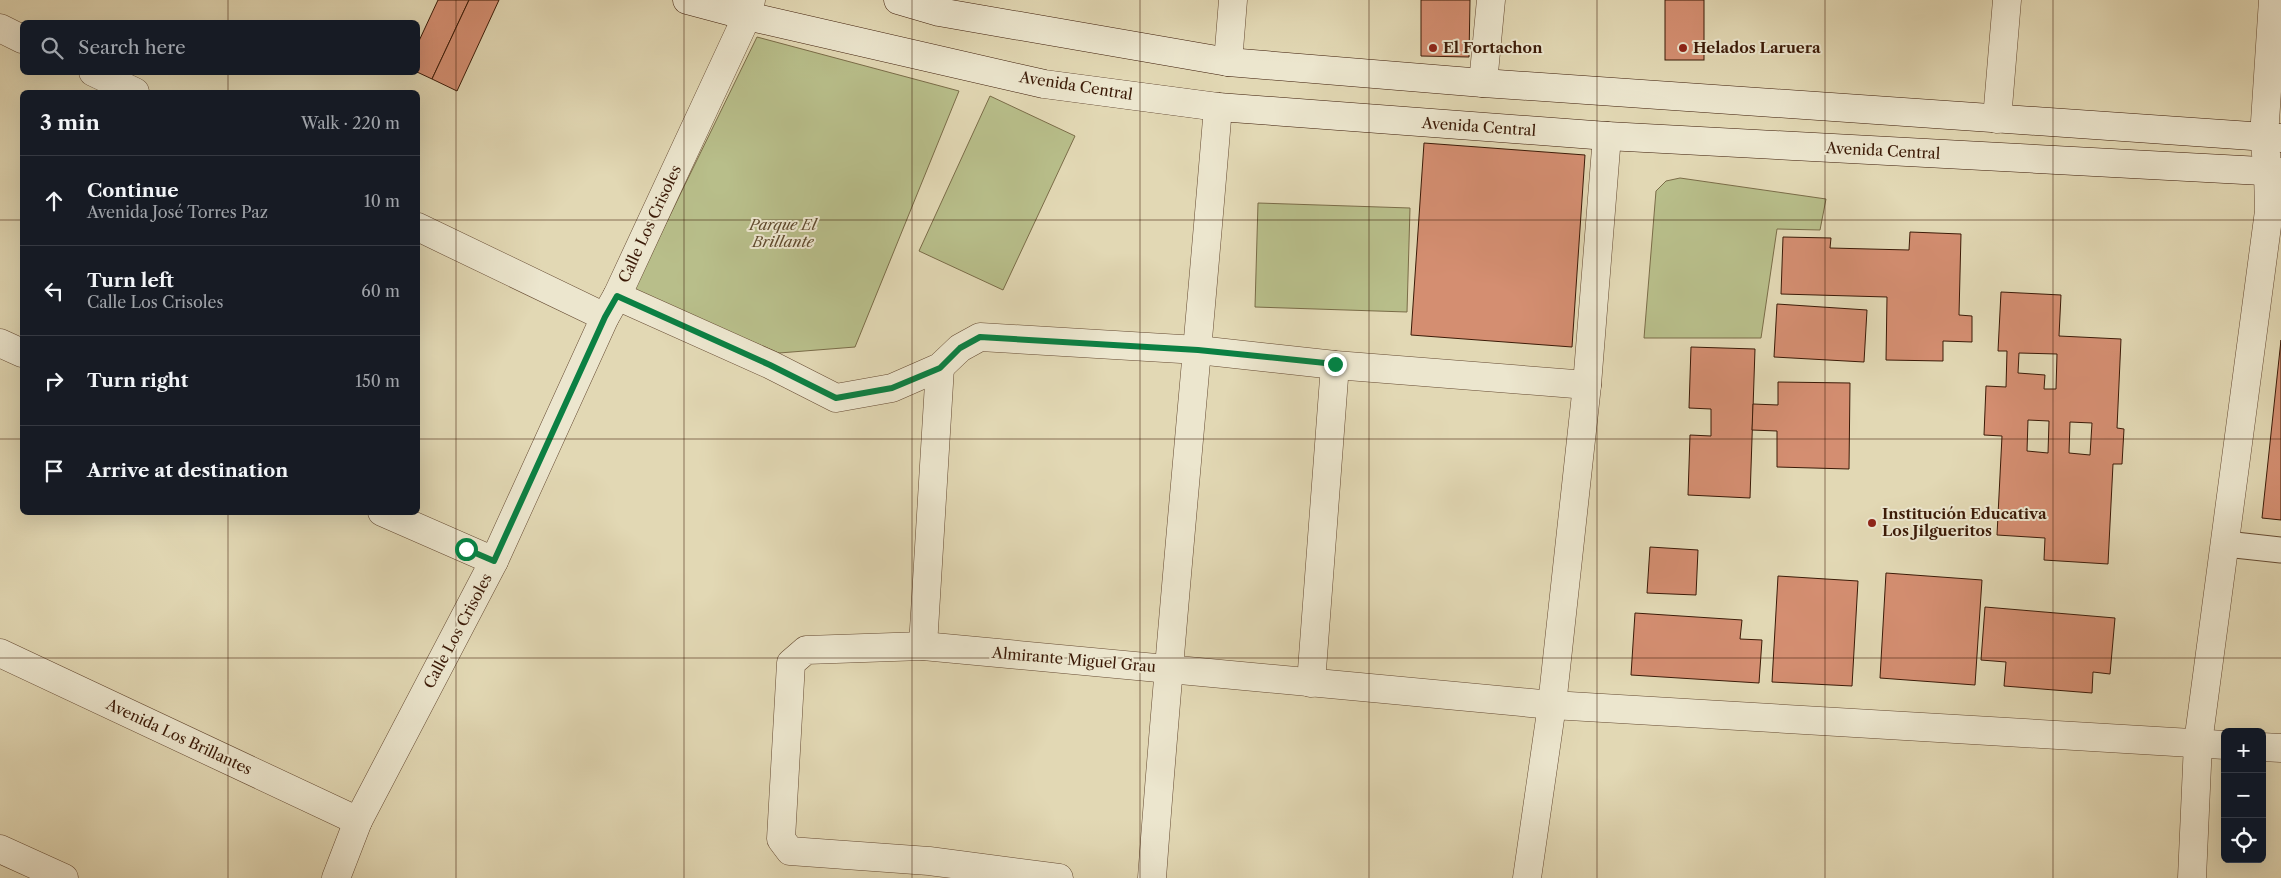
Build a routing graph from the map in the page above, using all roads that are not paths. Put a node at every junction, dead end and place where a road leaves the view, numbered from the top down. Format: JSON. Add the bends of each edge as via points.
{"nodes":[{"id":1,"x":687,"y":0,"type":"edge"},
{"id":2,"x":898,"y":0,"type":"edge"},
{"id":3,"x":1233,"y":0,"type":"edge"},
{"id":4,"x":1491,"y":0,"type":"edge"},
{"id":5,"x":2007,"y":0,"type":"edge"},
{"id":6,"x":2273,"y":0,"type":"edge"},
{"id":7,"x":749,"y":8,"type":"edge"},
{"id":8,"x":0,"y":28,"type":"edge"},
{"id":9,"x":20,"y":38,"type":"edge"},
{"id":10,"x":1228,"y":62,"type":"junction"},
{"id":11,"x":99,"y":75,"type":"edge"},
{"id":12,"x":1483,"y":83,"type":"junction"},
{"id":13,"x":131,"y":90,"type":"edge"},
{"id":14,"x":1218,"y":107,"type":"junction"},
{"id":15,"x":1998,"y":119,"type":"junction"},
{"id":16,"x":1607,"y":136,"type":"junction"},
{"id":17,"x":2272,"y":138,"type":"edge"},
{"id":18,"x":2274,"y":171,"type":"edge"},
{"id":19,"x":420,"y":228,"type":"edge"},
{"id":20,"x":611,"y":307,"type":"junction"},
{"id":21,"x":0,"y":343,"type":"edge"},
{"id":22,"x":1198,"y":350,"type":"junction"},
{"id":23,"x":20,"y":352,"type":"edge"},
{"id":24,"x":1335,"y":364,"type":"junction"},
{"id":25,"x":940,"y":368,"type":"junction"},
{"id":26,"x":1587,"y":385,"type":"junction"},
{"id":27,"x":389,"y":515,"type":"edge"},
{"id":28,"x":2226,"y":544,"type":"junction"},
{"id":29,"x":2281,"y":550,"type":"edge"},
{"id":30,"x":494,"y":561,"type":"junction"},
{"id":31,"x":923,"y":646,"type":"junction"},
{"id":32,"x":0,"y":653,"type":"edge"},
{"id":33,"x":1167,"y":668,"type":"junction"},
{"id":34,"x":1311,"y":683,"type":"junction"},
{"id":35,"x":1552,"y":705,"type":"junction"},
{"id":36,"x":2198,"y":743,"type":"junction"},
{"id":37,"x":2221,"y":745,"type":"edge"},
{"id":38,"x":2266,"y":747,"type":"edge"},
{"id":39,"x":2281,"y":748,"type":"edge"},
{"id":40,"x":358,"y":821,"type":"junction"},
{"id":41,"x":0,"y":848,"type":"edge"},
{"id":42,"x":929,"y":870,"type":"edge"},
{"id":43,"x":64,"y":878,"type":"edge"},
{"id":44,"x":336,"y":878,"type":"edge"},
{"id":45,"x":1059,"y":878,"type":"edge"},
{"id":46,"x":1152,"y":878,"type":"edge"},
{"id":47,"x":1527,"y":878,"type":"edge"},
{"id":48,"x":2192,"y":878,"type":"edge"}],
"edges":[{"from":1,"to":7,"type":"street","name":"Avenida Central"},
{"from":2,"to":10,"type":"street","via":[[939,12]]},
{"from":3,"to":10,"type":"street"},
{"from":4,"to":12,"type":"street"},
{"from":5,"to":15,"type":"street"},
{"from":6,"to":17,"type":"street"},
{"from":7,"to":14,"type":"street","name":"Avenida Central","via":[[1044,84]]},
{"from":7,"to":20,"type":"street","name":"Calle Los Crisoles"},
{"from":8,"to":9,"type":"street"},
{"from":10,"to":12,"type":"street"},
{"from":11,"to":13,"type":"street"},
{"from":12,"to":15,"type":"street"},
{"from":14,"to":16,"type":"street","name":"Avenida Central"},
{"from":14,"to":22,"type":"street"},
{"from":15,"to":17,"type":"street"},
{"from":16,"to":18,"type":"street","name":"Avenida Central"},
{"from":16,"to":26,"type":"street"},
{"from":17,"to":18,"type":"street"},
{"from":18,"to":28,"type":"street"},
{"from":19,"to":20,"type":"street"},
{"from":20,"to":25,"type":"street","via":[[770,365],[836,398],[892,388]]},
{"from":20,"to":30,"type":"street","name":"Calle Los Crisoles"},
{"from":21,"to":23,"type":"street"},
{"from":22,"to":24,"type":"street"},
{"from":22,"to":25,"type":"street","via":[[980,337],[960,348]]},
{"from":22,"to":33,"type":"street"},
{"from":24,"to":26,"type":"street"},
{"from":24,"to":34,"type":"street"},
{"from":25,"to":31,"type":"street"},
{"from":26,"to":35,"type":"street"},
{"from":27,"to":30,"type":"street"},
{"from":28,"to":29,"type":"street"},
{"from":28,"to":36,"type":"street"},
{"from":30,"to":40,"type":"street","name":"Calle Los Crisoles"},
{"from":31,"to":33,"type":"street","name":"Almirante Miguel Grau"},
{"from":31,"to":42,"type":"street","name":"Almirante Miguel Grau","via":[[806,650],[791,663],[780,839],[790,851]]},
{"from":32,"to":40,"type":"street","name":"Avenida Los Brillantes"},
{"from":33,"to":34,"type":"street","name":"Almirante Miguel Grau"},
{"from":33,"to":46,"type":"street"},
{"from":34,"to":35,"type":"street","name":"Almirante Miguel Grau"},
{"from":35,"to":36,"type":"street","name":"Almirante Miguel Grau"},
{"from":35,"to":47,"type":"street"},
{"from":36,"to":37,"type":"street","name":"Almirante Miguel Grau"},
{"from":36,"to":48,"type":"street"},
{"from":38,"to":39,"type":"street"},
{"from":40,"to":44,"type":"street","name":"Calle Los Crisoles"},
{"from":41,"to":43,"type":"street"},
{"from":42,"to":45,"type":"street"}]}
